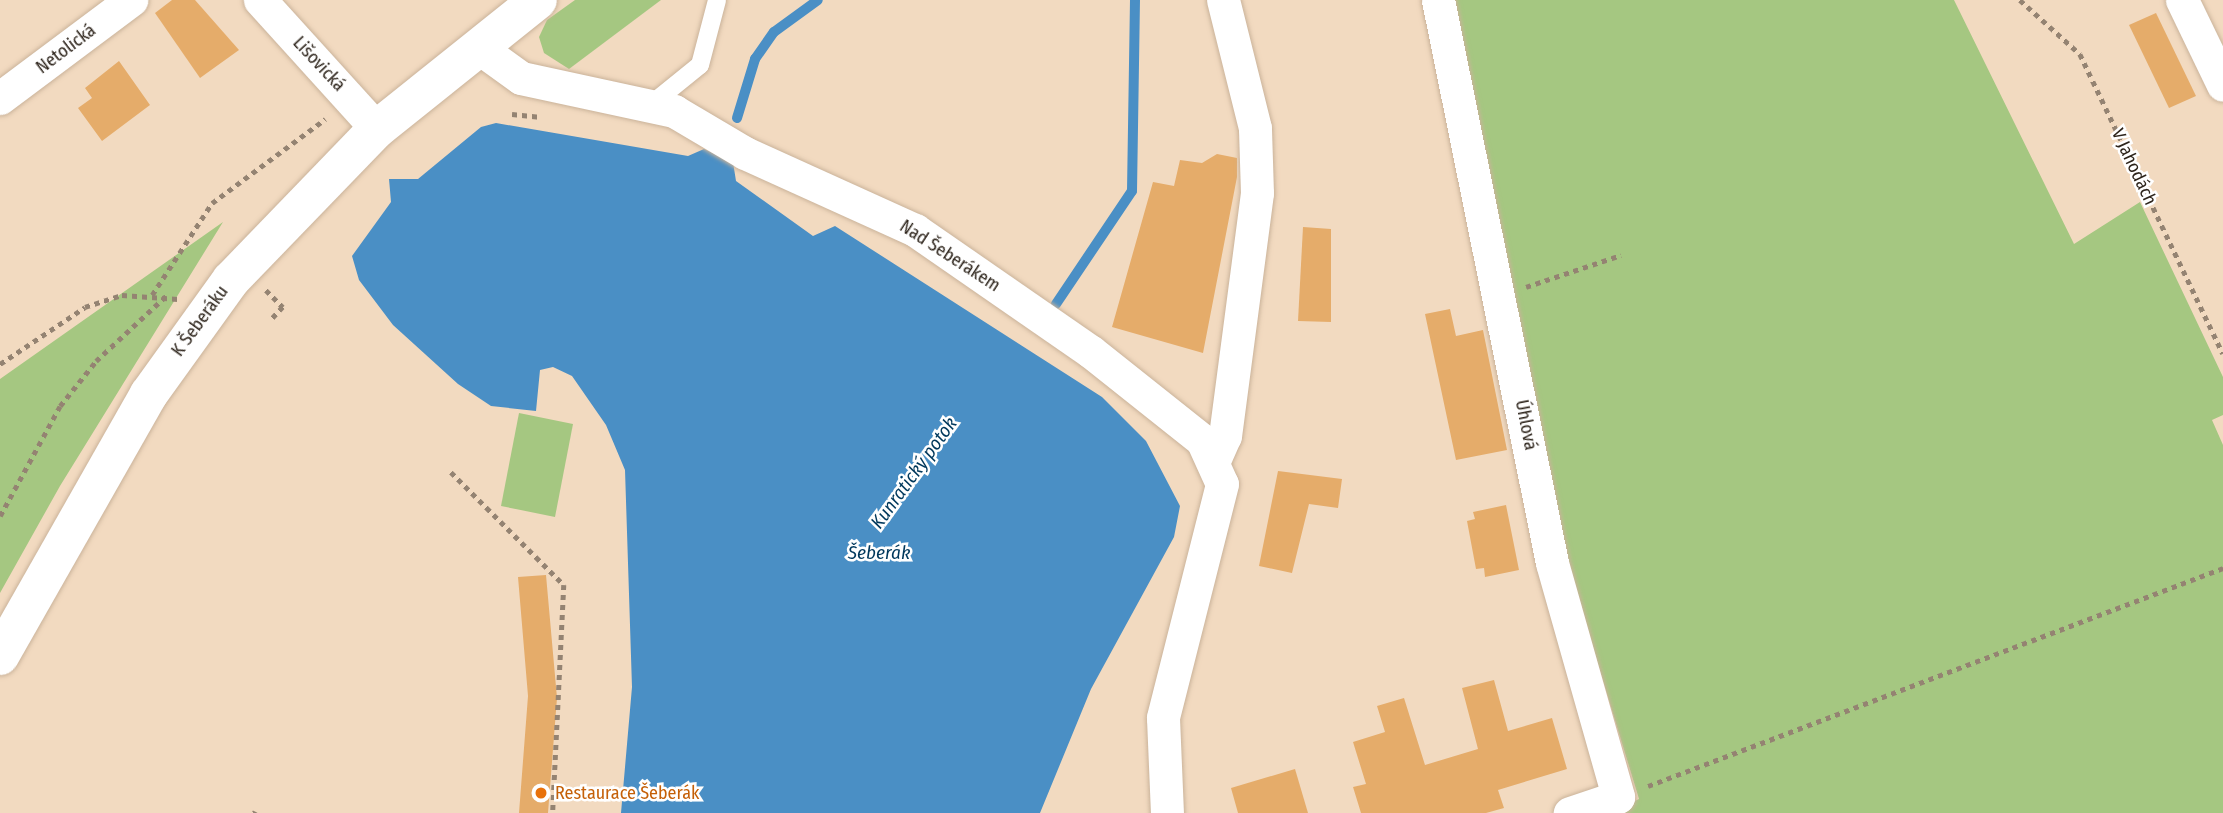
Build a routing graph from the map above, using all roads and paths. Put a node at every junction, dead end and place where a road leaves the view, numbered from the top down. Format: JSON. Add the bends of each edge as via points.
{"nodes":[{"id":1,"x":131,"y":0,"type":"edge"},
{"id":2,"x":260,"y":0,"type":"edge"},
{"id":3,"x":538,"y":0,"type":"edge"},
{"id":4,"x":717,"y":0,"type":"edge"},
{"id":5,"x":1223,"y":0,"type":"edge"},
{"id":6,"x":1438,"y":0,"type":"edge"},
{"id":7,"x":2020,"y":0,"type":"edge"},
{"id":8,"x":2182,"y":0,"type":"edge"},
{"id":9,"x":478,"y":47,"type":"junction"},
{"id":10,"x":2223,"y":85,"type":"edge"},
{"id":11,"x":0,"y":98,"type":"edge"},
{"id":12,"x":351,"y":100,"type":"junction"},
{"id":13,"x":653,"y":103,"type":"junction"},
{"id":14,"x":377,"y":129,"type":"junction"},
{"id":15,"x":1621,"y":254,"type":"dead end"},
{"id":16,"x":257,"y":281,"type":"dead end"},
{"id":17,"x":167,"y":295,"type":"junction"},
{"id":18,"x":1502,"y":295,"type":"junction"},
{"id":19,"x":152,"y":296,"type":"junction"},
{"id":20,"x":209,"y":308,"type":"junction"},
{"id":21,"x":271,"y":320,"type":"dead end"},
{"id":22,"x":2223,"y":354,"type":"edge"},
{"id":23,"x":0,"y":364,"type":"edge"},
{"id":24,"x":1215,"y":458,"type":"junction"},
{"id":25,"x":452,"y":472,"type":"dead end"},
{"id":26,"x":0,"y":516,"type":"edge"},
{"id":27,"x":2223,"y":568,"type":"edge"},
{"id":28,"x":0,"y":656,"type":"edge"},
{"id":29,"x":1618,"y":797,"type":"junction"},
{"id":30,"x":553,"y":813,"type":"edge"},
{"id":31,"x":1167,"y":813,"type":"edge"},
{"id":32,"x":1570,"y":813,"type":"edge"}],
"edges":[{"from":1,"to":11,"type":"street","name":"Netolická"},
{"from":2,"to":12,"type":"street","name":"Lišovická"},
{"from":3,"to":9,"type":"street","name":"K Šeberáku"},
{"from":4,"to":13,"type":"lane","via":[[700,65]]},
{"from":5,"to":24,"type":"street","via":[[1255,128],[1257,193],[1225,436]]},
{"from":6,"to":18,"type":"street","name":"Úhlová"},
{"from":7,"to":22,"type":"path","name":"V Jahodách","via":[[2080,54]]},
{"from":8,"to":10,"type":"street"},
{"from":9,"to":13,"type":"street","via":[[521,78]]},
{"from":9,"to":14,"type":"street","name":"K Šeberáku"},
{"from":12,"to":14,"type":"street","name":"Lišovická"},
{"from":12,"to":19,"type":"path","via":[[212,204]]},
{"from":13,"to":24,"type":"street","name":"Nad Šeberákem","via":[[746,153],[915,230],[1181,419]]},
{"from":14,"to":20,"type":"street","name":"K Šeberáku","via":[[299,203]]},
{"from":15,"to":18,"type":"path"},
{"from":16,"to":21,"type":"path","via":[[283,307]]},
{"from":17,"to":19,"type":"path"},
{"from":17,"to":20,"type":"path"},
{"from":17,"to":26,"type":"path","via":[[96,361],[60,405]]},
{"from":18,"to":29,"type":"street","name":"Úhlová","via":[[1552,563]]},
{"from":19,"to":23,"type":"path","via":[[122,295],[85,307]]},
{"from":20,"to":28,"type":"street","name":"K Šeberáku","via":[[149,394]]},
{"from":24,"to":31,"type":"street","via":[[1222,484],[1218,511],[1163,718]]},
{"from":25,"to":30,"type":"path","via":[[564,585]]},
{"from":27,"to":29,"type":"path"},
{"from":29,"to":32,"type":"street"}]}
